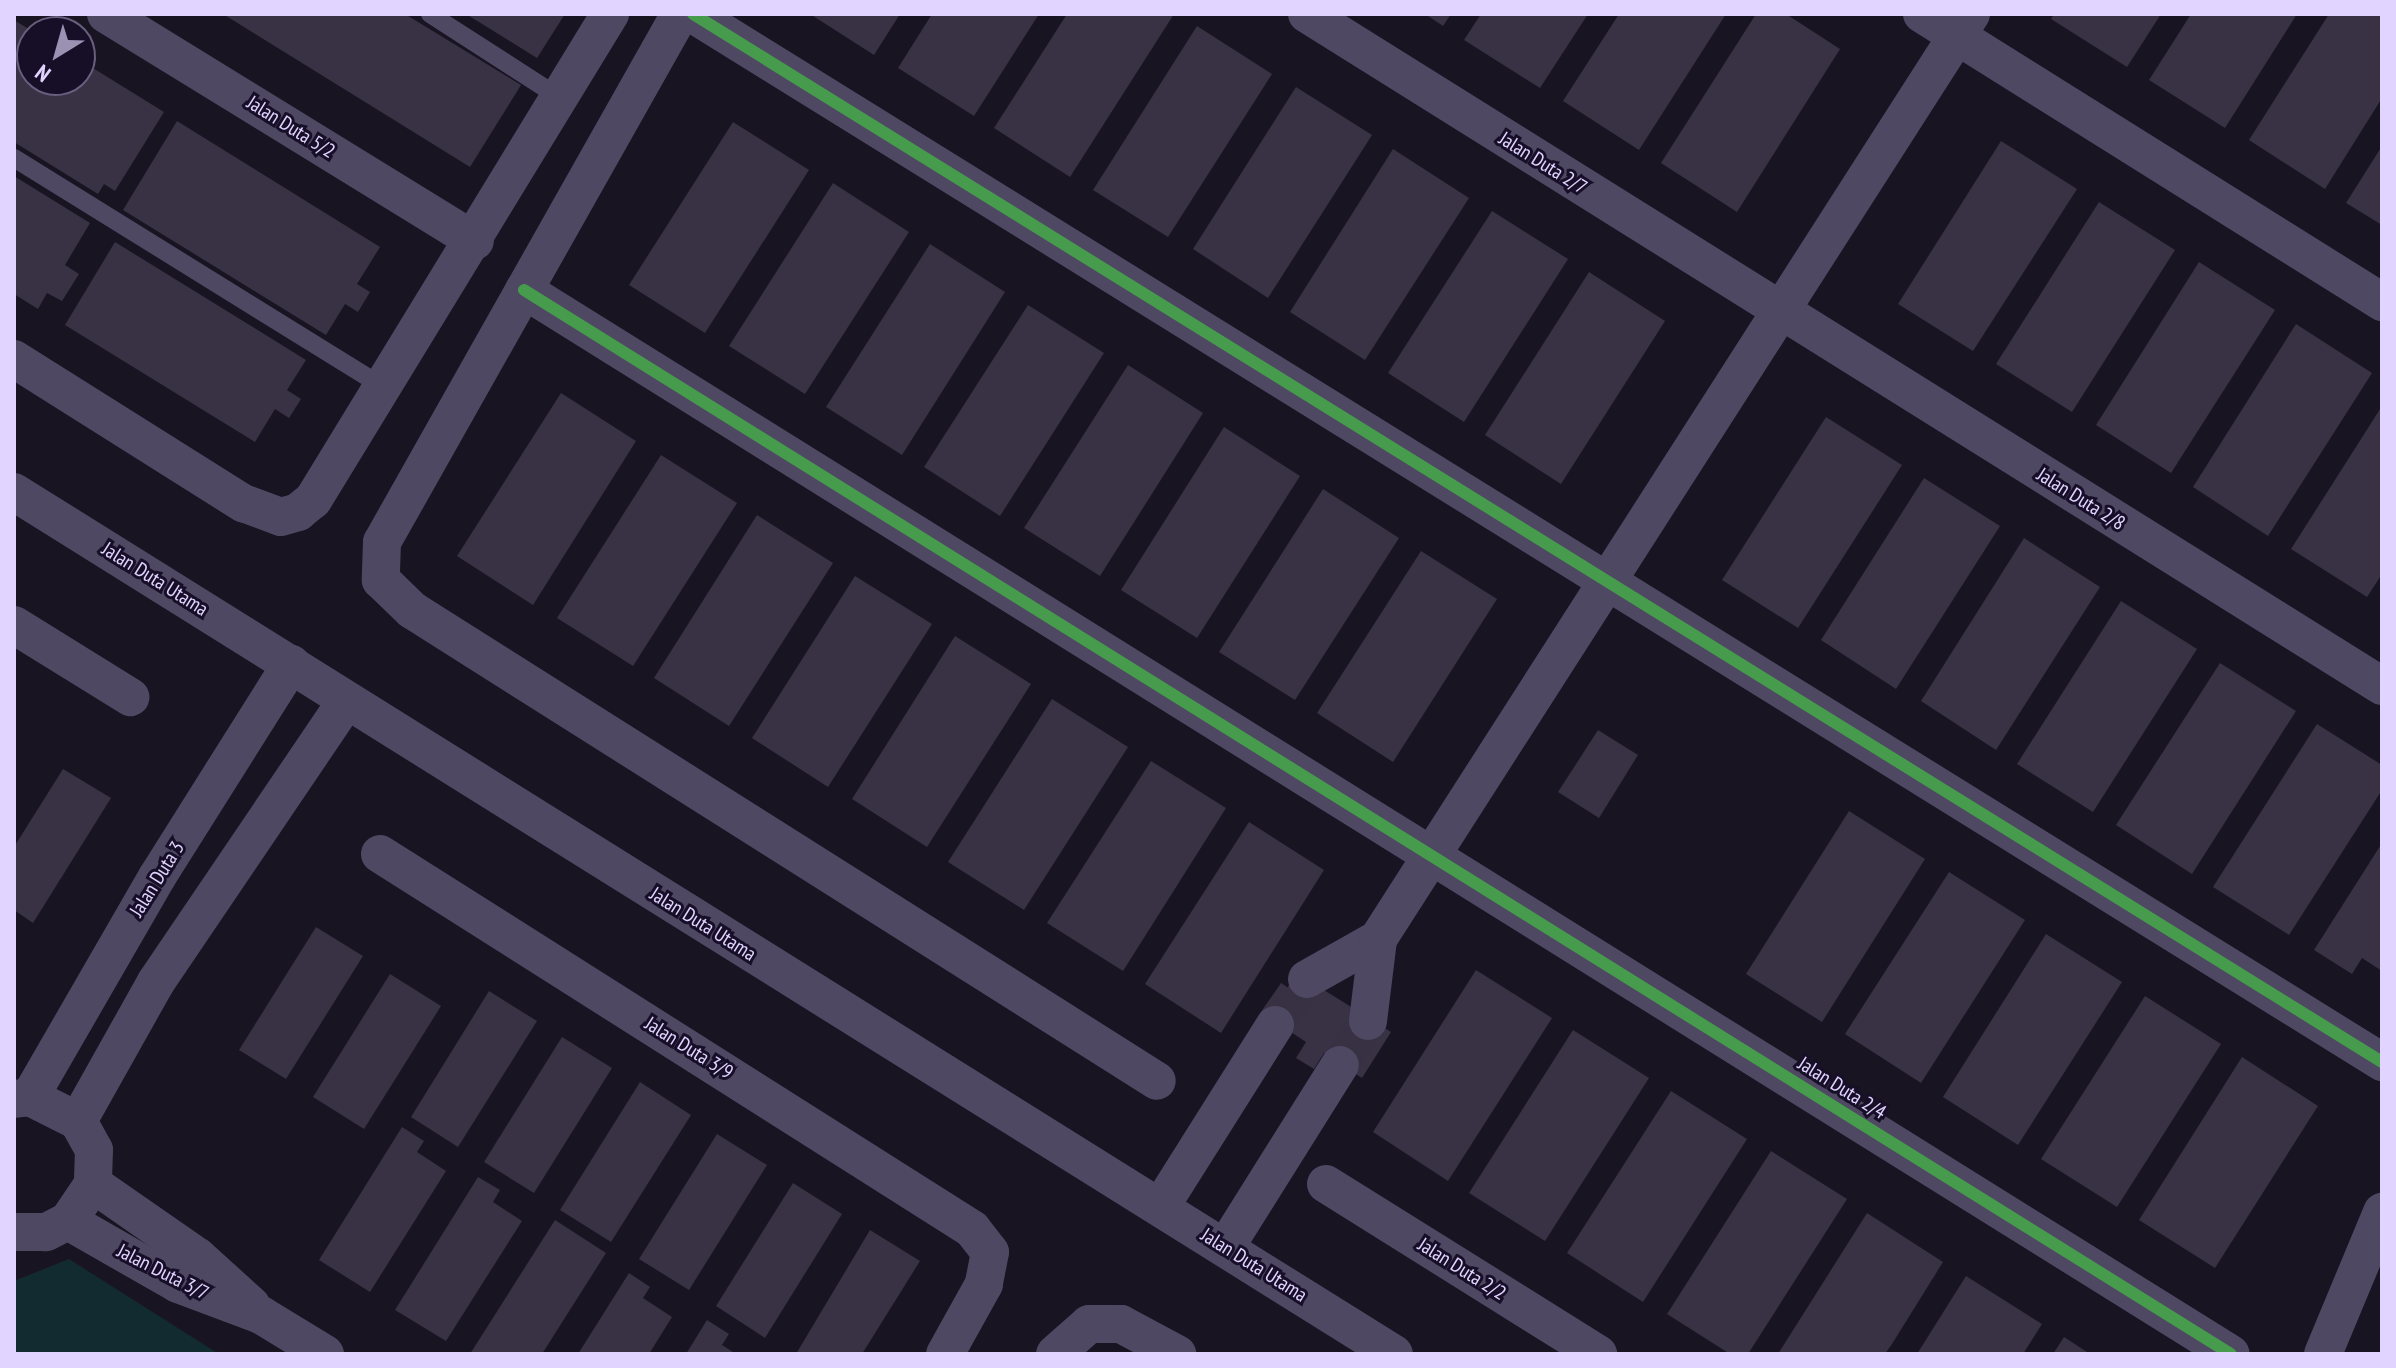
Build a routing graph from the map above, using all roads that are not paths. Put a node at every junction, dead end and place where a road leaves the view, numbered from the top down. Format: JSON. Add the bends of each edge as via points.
{"nodes":[{"id":1,"x":106,"y":14,"type":"edge"},
{"id":2,"x":430,"y":14,"type":"edge"},
{"id":3,"x":610,"y":14,"type":"edge"},
{"id":4,"x":680,"y":14,"type":"edge"},
{"id":5,"x":693,"y":14,"type":"edge"},
{"id":6,"x":1307,"y":14,"type":"edge"},
{"id":7,"x":1922,"y":14,"type":"edge"},
{"id":8,"x":1964,"y":25,"type":"edge"},
{"id":9,"x":562,"y":99,"type":"junction"},
{"id":10,"x":14,"y":158,"type":"edge"},
{"id":11,"x":475,"y":241,"type":"junction"},
{"id":12,"x":524,"y":290,"type":"junction"},
{"id":13,"x":2382,"y":302,"type":"edge"},
{"id":14,"x":1780,"y":311,"type":"junction"},
{"id":15,"x":14,"y":359,"type":"edge"},
{"id":16,"x":383,"y":387,"type":"junction"},
{"id":17,"x":14,"y":492,"type":"edge"},
{"id":18,"x":1609,"y":579,"type":"junction"},
{"id":19,"x":14,"y":625,"type":"edge"},
{"id":20,"x":291,"y":664,"type":"junction"},
{"id":21,"x":2382,"y":686,"type":"edge"},
{"id":22,"x":130,"y":697,"type":"dead end"},
{"id":23,"x":345,"y":703,"type":"junction"},
{"id":24,"x":380,"y":854,"type":"dead end"},
{"id":25,"x":1432,"y":856,"type":"junction"},
{"id":26,"x":1378,"y":939,"type":"junction"},
{"id":27,"x":1307,"y":979,"type":"tunnel mouth"},
{"id":28,"x":1368,"y":1021,"type":"tunnel mouth"},
{"id":29,"x":1275,"y":1025,"type":"tunnel mouth"},
{"id":30,"x":2382,"y":1062,"type":"edge"},
{"id":31,"x":1340,"y":1065,"type":"tunnel mouth"},
{"id":32,"x":1157,"y":1081,"type":"dead end"},
{"id":33,"x":22,"y":1098,"type":"edge"},
{"id":34,"x":78,"y":1121,"type":"junction"},
{"id":35,"x":93,"y":1184,"type":"junction"},
{"id":36,"x":1326,"y":1184,"type":"dead end"},
{"id":37,"x":1161,"y":1206,"type":"junction"},
{"id":38,"x":2382,"y":1212,"type":"edge"},
{"id":39,"x":68,"y":1221,"type":"junction"},
{"id":40,"x":14,"y":1232,"type":"edge"},
{"id":41,"x":1225,"y":1248,"type":"junction"},
{"id":42,"x":261,"y":1315,"type":"junction"},
{"id":43,"x":325,"y":1354,"type":"edge"},
{"id":44,"x":945,"y":1354,"type":"edge"},
{"id":45,"x":1055,"y":1354,"type":"edge"},
{"id":46,"x":1177,"y":1354,"type":"edge"},
{"id":47,"x":1394,"y":1354,"type":"edge"},
{"id":48,"x":1598,"y":1354,"type":"edge"},
{"id":49,"x":2231,"y":1354,"type":"edge"},
{"id":50,"x":2323,"y":1354,"type":"edge"}],
"edges":[{"from":1,"to":11,"type":"street","name":"Jalan Duta 5/2"},
{"from":2,"to":9,"type":"lane"},
{"from":3,"to":9,"type":"street"},
{"from":4,"to":12,"type":"street"},
{"from":5,"to":18,"type":"street"},
{"from":6,"to":14,"type":"street","name":"Jalan Duta 2/7"},
{"from":7,"to":8,"type":"street"},
{"from":8,"to":13,"type":"street"},
{"from":8,"to":14,"type":"street"},
{"from":9,"to":11,"type":"street"},
{"from":10,"to":16,"type":"lane"},
{"from":11,"to":16,"type":"street"},
{"from":12,"to":25,"type":"street","name":"Jalan Duta 2/4"},
{"from":12,"to":32,"type":"street","via":[[382,542],[378,564],[393,598]]},
{"from":14,"to":18,"type":"street"},
{"from":14,"to":21,"type":"street","name":"Jalan Duta 2/8"},
{"from":15,"to":16,"type":"street","via":[[243,503],[281,517],[313,500]]},
{"from":17,"to":20,"type":"street","name":"Jalan Duta Utama"},
{"from":18,"to":25,"type":"street"},
{"from":18,"to":30,"type":"street"},
{"from":19,"to":22,"type":"street"},
{"from":20,"to":23,"type":"street","name":"Jalan Duta Utama"},
{"from":20,"to":33,"type":"street","name":"Jalan Duta 3"},
{"from":23,"to":34,"type":"street","via":[[156,982]]},
{"from":23,"to":37,"type":"street","name":"Jalan Duta Utama"},
{"from":24,"to":44,"type":"street","name":"Jalan Duta 3/9","via":[[972,1229],[990,1252],[984,1284]]},
{"from":25,"to":26,"type":"street"},
{"from":25,"to":49,"type":"street","name":"Jalan Duta 2/4"},
{"from":26,"to":27,"type":"street"},
{"from":26,"to":28,"type":"street"},
{"from":29,"to":37,"type":"street"},
{"from":31,"to":41,"type":"street"},
{"from":33,"to":34,"type":"street"},
{"from":34,"to":35,"type":"street","via":[[94,1150]]},
{"from":35,"to":39,"type":"street"},
{"from":35,"to":42,"type":"street","name":"Jalan Duta 3/7","via":[[198,1257]]},
{"from":36,"to":48,"type":"street","name":"Jalan Duta 2/2"},
{"from":37,"to":41,"type":"street","name":"Jalan Duta Utama"},
{"from":38,"to":50,"type":"street"},
{"from":39,"to":40,"type":"street","via":[[46,1232]]},
{"from":39,"to":42,"type":"street","name":"Jalan Duta 3/7","via":[[178,1284]]},
{"from":41,"to":47,"type":"street","name":"Jalan Duta Utama"},
{"from":42,"to":43,"type":"street","name":"Jalan Duta 3/7"},
{"from":45,"to":46,"type":"street","via":[[1089,1324],[1121,1324]]}]}
